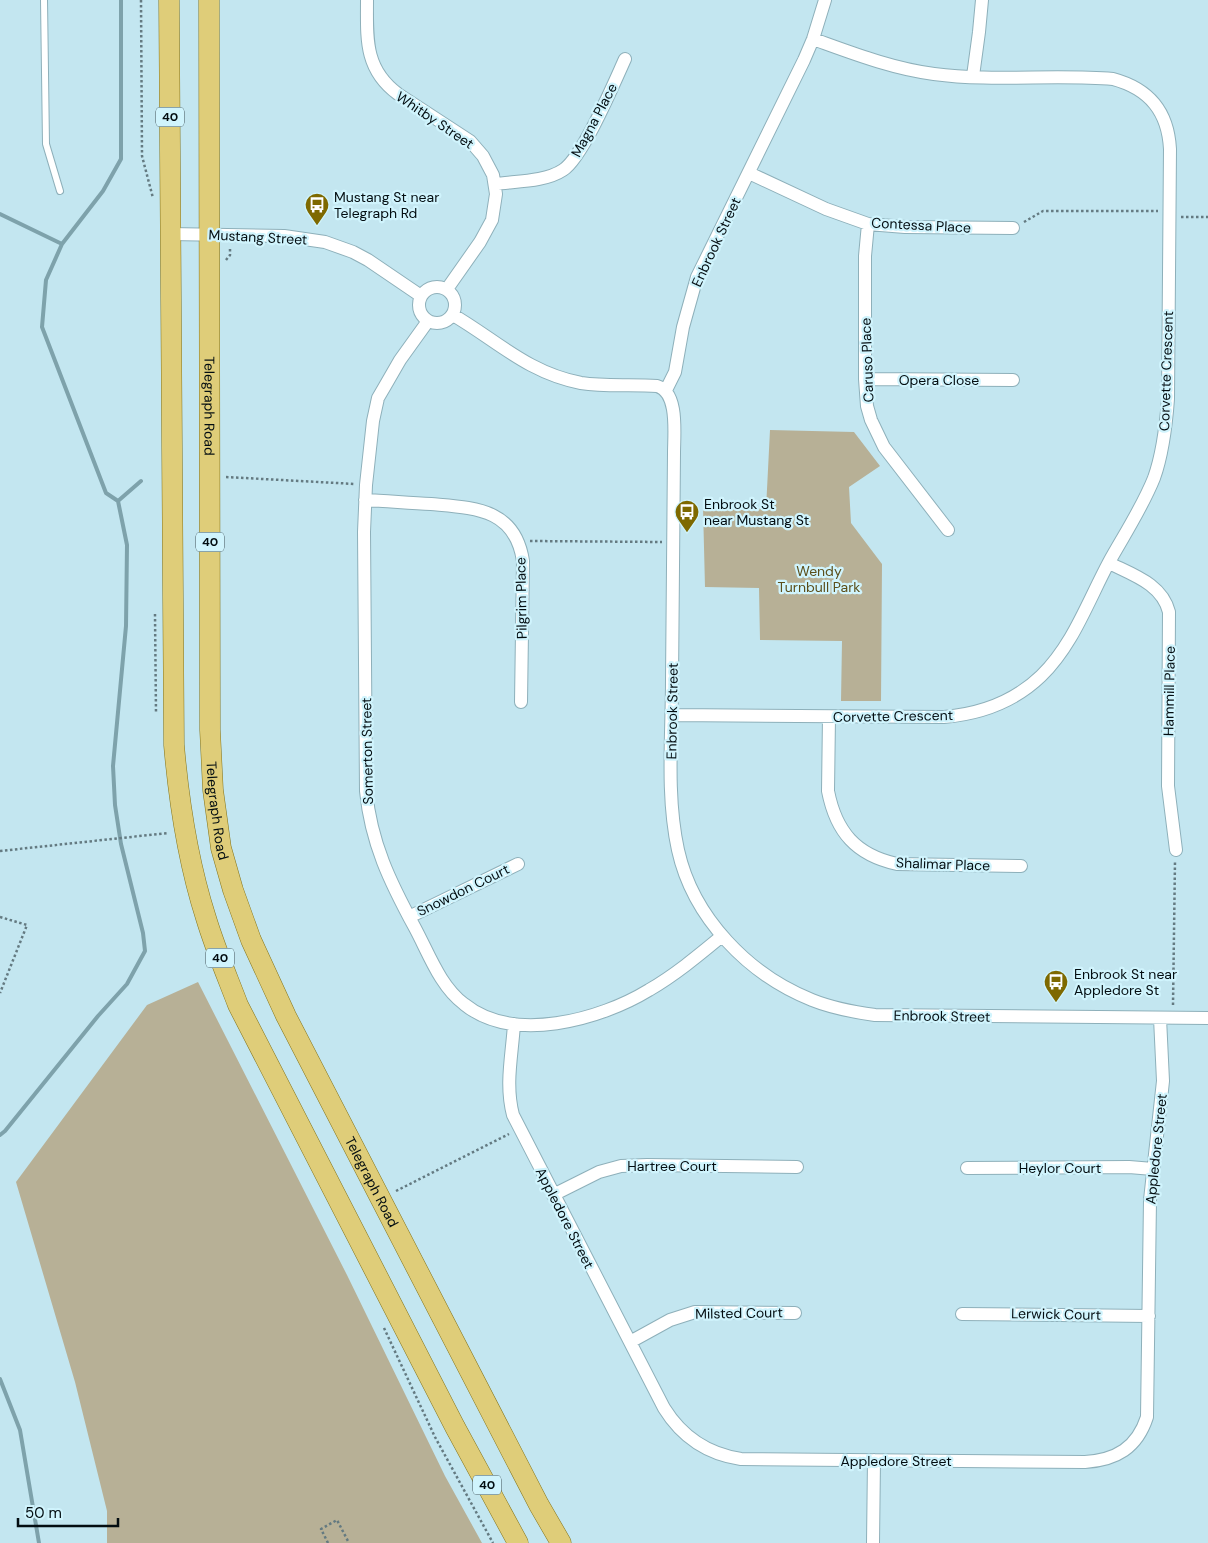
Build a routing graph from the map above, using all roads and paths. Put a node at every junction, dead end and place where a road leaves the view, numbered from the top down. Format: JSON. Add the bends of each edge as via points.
{"nodes":[{"id":1,"x":44,"y":0,"type":"edge"},
{"id":2,"x":142,"y":0,"type":"edge"},
{"id":3,"x":169,"y":0,"type":"edge"},
{"id":4,"x":209,"y":0,"type":"edge"},
{"id":5,"x":367,"y":0,"type":"edge"},
{"id":6,"x":825,"y":0,"type":"edge"},
{"id":7,"x":982,"y":0,"type":"edge"},
{"id":8,"x":813,"y":39,"type":"junction"},
{"id":9,"x":626,"y":59,"type":"dead end"},
{"id":10,"x":973,"y":76,"type":"junction"},
{"id":11,"x":748,"y":173,"type":"junction"},
{"id":12,"x":495,"y":184,"type":"junction"},
{"id":13,"x":60,"y":191,"type":"dead end"},
{"id":14,"x":153,"y":200,"type":"dead end"},
{"id":15,"x":1169,"y":214,"type":"junction"},
{"id":16,"x":1208,"y":217,"type":"edge"},
{"id":17,"x":868,"y":224,"type":"junction"},
{"id":18,"x":1014,"y":228,"type":"joint"},
{"id":19,"x":170,"y":234,"type":"junction"},
{"id":20,"x":209,"y":235,"type":"junction"},
{"id":21,"x":447,"y":289,"type":"junction"},
{"id":22,"x":422,"y":296,"type":"junction"},
{"id":23,"x":453,"y":315,"type":"junction"},
{"id":24,"x":428,"y":321,"type":"junction"},
{"id":25,"x":865,"y":379,"type":"junction"},
{"id":26,"x":1013,"y":380,"type":"dead end"},
{"id":27,"x":666,"y":390,"type":"junction"},
{"id":28,"x":225,"y":477,"type":"dead end"},
{"id":29,"x":366,"y":485,"type":"junction"},
{"id":30,"x":365,"y":500,"type":"junction"},
{"id":31,"x":948,"y":530,"type":"dead end"},
{"id":32,"x":673,"y":542,"type":"junction"},
{"id":33,"x":518,"y":543,"type":"junction"},
{"id":34,"x":1109,"y":563,"type":"junction"},
{"id":35,"x":155,"y":614,"type":"dead end"},
{"id":36,"x":521,"y":702,"type":"dead end"},
{"id":37,"x":672,"y":715,"type":"junction"},
{"id":38,"x":829,"y":717,"type":"junction"},
{"id":39,"x":156,"y":722,"type":"dead end"},
{"id":40,"x":167,"y":826,"type":"dead end"},
{"id":41,"x":168,"y":833,"type":"junction"},
{"id":42,"x":170,"y":840,"type":"dead end"},
{"id":43,"x":0,"y":850,"type":"edge"},
{"id":44,"x":1176,"y":850,"type":"joint"},
{"id":45,"x":518,"y":864,"type":"dead end"},
{"id":46,"x":1021,"y":866,"type":"dead end"},
{"id":47,"x":409,"y":917,"type":"junction"},
{"id":48,"x":0,"y":918,"type":"edge"},
{"id":49,"x":722,"y":936,"type":"junction"},
{"id":50,"x":0,"y":993,"type":"edge"},
{"id":51,"x":1166,"y":1018,"type":"junction"},
{"id":52,"x":1208,"y":1018,"type":"edge"},
{"id":53,"x":514,"y":1024,"type":"junction"},
{"id":54,"x":519,"y":1128,"type":"junction"},
{"id":55,"x":797,"y":1167,"type":"dead end"},
{"id":56,"x":966,"y":1168,"type":"dead end"},
{"id":57,"x":1153,"y":1169,"type":"junction"},
{"id":58,"x":394,"y":1192,"type":"dead end"},
{"id":59,"x":553,"y":1195,"type":"junction"},
{"id":60,"x":796,"y":1312,"type":"dead end"},
{"id":61,"x":962,"y":1314,"type":"dead end"},
{"id":62,"x":1149,"y":1316,"type":"junction"},
{"id":63,"x":382,"y":1324,"type":"dead end"},
{"id":64,"x":630,"y":1342,"type":"junction"},
{"id":65,"x":874,"y":1460,"type":"junction"},
{"id":66,"x":328,"y":1543,"type":"edge"},
{"id":67,"x":350,"y":1543,"type":"edge"},
{"id":68,"x":493,"y":1543,"type":"edge"},
{"id":69,"x":518,"y":1543,"type":"edge"},
{"id":70,"x":561,"y":1543,"type":"edge"},
{"id":71,"x":873,"y":1543,"type":"edge"}],
"edges":[{"from":1,"to":13,"type":"lane","via":[[46,144]]},
{"from":2,"to":14,"type":"path","via":[[142,163]]},
{"from":3,"to":19,"type":"main road","number":"40"},
{"from":4,"to":20,"type":"main road","name":"Telegraph Road","number":"40"},
{"from":5,"to":12,"type":"street","name":"Whitby Street","via":[[369,48],[381,78],[389,88],[470,141],[490,166]]},
{"from":6,"to":8,"type":"street","name":"Enbrook Street"},
{"from":7,"to":10,"type":"street"},
{"from":8,"to":10,"type":"street","name":"Corvette Crescent","via":[[907,69]]},
{"from":8,"to":11,"type":"street","name":"Enbrook Street"},
{"from":9,"to":12,"type":"street","name":"Magna Place","via":[[570,165],[548,176]]},
{"from":10,"to":15,"type":"street","name":"Corvette Crescent","via":[[1101,78],[1124,82],[1140,90],[1159,109],[1170,136]]},
{"from":11,"to":17,"type":"street","name":"Contessa Place","via":[[826,209]]},
{"from":11,"to":27,"type":"street","name":"Enbrook Street","via":[[697,277],[675,372]]},
{"from":12,"to":21,"type":"street","name":"Whitby Street","via":[[492,220]]},
{"from":15,"to":16,"type":"path"},
{"from":15,"to":18,"type":"path","via":[[1043,211]]},
{"from":15,"to":34,"type":"street","name":"Corvette Crescent","via":[[1168,399],[1163,443],[1150,486]]},
{"from":17,"to":18,"type":"street","name":"Contessa Place"},
{"from":17,"to":25,"type":"street","name":"Caruso Place"},
{"from":19,"to":20,"type":"street","name":"Mustang Street"},
{"from":19,"to":69,"type":"main road","number":"40","via":[[174,745],[190,854],[205,917],[238,1005],[255,1039]]},
{"from":20,"to":22,"type":"street","name":"Mustang Street","via":[[284,236],[325,242],[368,260]]},
{"from":20,"to":70,"type":"main road","name":"Telegraph Road","number":"40","via":[[211,763],[216,821],[226,867],[241,916],[286,1016]]},
{"from":21,"to":22,"type":"street","via":[[430,288]]},
{"from":21,"to":23,"type":"street","via":[[456,304]]},
{"from":22,"to":24,"type":"street","via":[[419,307]]},
{"from":23,"to":24,"type":"street","via":[[439,323]]},
{"from":23,"to":27,"type":"street","via":[[512,355],[557,377],[582,383],[657,386]]},
{"from":24,"to":29,"type":"street","name":"Somerton Street","via":[[378,398]]},
{"from":25,"to":26,"type":"street","name":"Opera Close"},
{"from":25,"to":31,"type":"street","name":"Caruso Place","via":[[867,406],[884,447]]},
{"from":27,"to":32,"type":"street","name":"Enbrook Street","via":[[673,411]]},
{"from":28,"to":29,"type":"path"},
{"from":29,"to":30,"type":"street","name":"Somerton Street"},
{"from":30,"to":33,"type":"street","name":"Pilgrim Place","via":[[480,509],[504,523]]},
{"from":30,"to":47,"type":"street","name":"Somerton Street","via":[[368,809],[381,859]]},
{"from":32,"to":33,"type":"path"},
{"from":32,"to":37,"type":"street","name":"Enbrook Street"},
{"from":33,"to":36,"type":"street","name":"Pilgrim Place","via":[[523,561]]},
{"from":34,"to":38,"type":"street","name":"Corvette Crescent","via":[[1064,648],[1040,677],[1013,697],[986,709],[957,716]]},
{"from":34,"to":44,"type":"street","name":"Hammill Place","via":[[1149,583],[1160,592],[1167,605],[1170,621],[1168,786]]},
{"from":35,"to":39,"type":"path"},
{"from":37,"to":38,"type":"street","name":"Corvette Crescent"},
{"from":37,"to":49,"type":"street","name":"Enbrook Street","via":[[673,810],[678,851],[690,885]]},
{"from":38,"to":46,"type":"street","name":"Shalimar Place","via":[[830,802],[845,834],[865,853],[897,864]]},
{"from":40,"to":41,"type":"path"},
{"from":41,"to":42,"type":"path"},
{"from":41,"to":43,"type":"path"},
{"from":44,"to":51,"type":"path"},
{"from":45,"to":47,"type":"street","name":"Snowdon Court"},
{"from":47,"to":53,"type":"street","name":"Somerton Street","via":[[451,992],[477,1013],[495,1021]]},
{"from":48,"to":50,"type":"path","via":[[27,925]]},
{"from":49,"to":51,"type":"street","name":"Enbrook Street","via":[[774,981],[813,1001],[852,1011],[896,1015]]},
{"from":49,"to":53,"type":"street","name":"Somerton Street","via":[[661,983],[632,1000],[561,1022],[530,1026]]},
{"from":51,"to":52,"type":"street","name":"Enbrook Street"},
{"from":51,"to":57,"type":"street","name":"Appledore Street","via":[[1164,1081]]},
{"from":53,"to":54,"type":"street","name":"Appledore Street","via":[[509,1093]]},
{"from":54,"to":58,"type":"path"},
{"from":54,"to":59,"type":"street","name":"Appledore Street"},
{"from":55,"to":59,"type":"street","name":"Hartree Court","via":[[620,1166],[599,1172]]},
{"from":56,"to":57,"type":"street","name":"Heylor Court"},
{"from":57,"to":62,"type":"street","name":"Appledore Street"},
{"from":59,"to":64,"type":"street","name":"Appledore Street"},
{"from":60,"to":64,"type":"street","name":"Milsted Court","via":[[695,1312],[670,1320]]},
{"from":61,"to":62,"type":"street","name":"Lerwick Court"},
{"from":62,"to":65,"type":"street","name":"Appledore Street","via":[[1147,1417],[1140,1434],[1121,1453],[1104,1460],[1085,1462]]},
{"from":63,"to":68,"type":"path","via":[[435,1437]]},
{"from":64,"to":65,"type":"street","name":"Appledore Street","via":[[672,1421],[703,1447],[741,1459]]},
{"from":65,"to":71,"type":"street"},
{"from":66,"to":67,"type":"path","via":[[321,1529],[337,1520]]}]}
